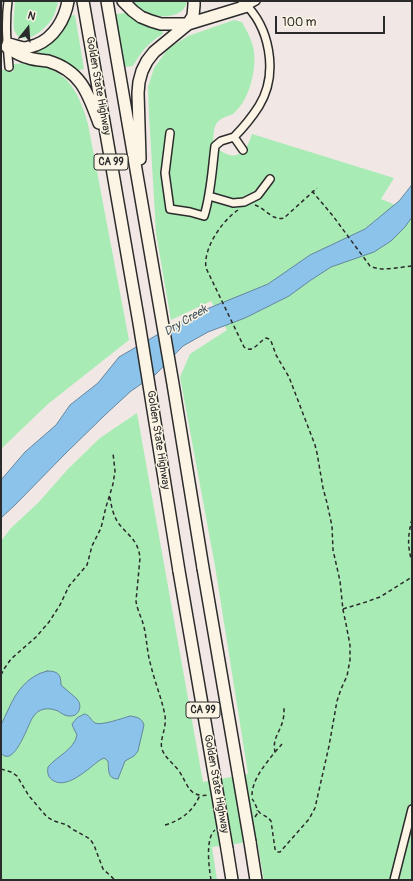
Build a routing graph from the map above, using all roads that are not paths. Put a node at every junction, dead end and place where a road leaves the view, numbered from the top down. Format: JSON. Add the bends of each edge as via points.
{"nodes":[{"id":1,"x":8,"y":1,"type":"edge"},
{"id":2,"x":68,"y":1,"type":"edge"},
{"id":3,"x":83,"y":1,"type":"edge"},
{"id":4,"x":107,"y":1,"type":"edge"},
{"id":5,"x":123,"y":1,"type":"edge"},
{"id":6,"x":194,"y":1,"type":"edge"},
{"id":7,"x":248,"y":3,"type":"edge"},
{"id":8,"x":188,"y":24,"type":"junction"},
{"id":9,"x":4,"y":26,"type":"edge"},
{"id":10,"x":7,"y":46,"type":"junction"},
{"id":11,"x":9,"y":67,"type":"dead end"},
{"id":12,"x":170,"y":133,"type":"dead end"},
{"id":13,"x":234,"y":137,"type":"junction"},
{"id":14,"x":108,"y":147,"type":"junction"},
{"id":15,"x":242,"y":150,"type":"dead end"},
{"id":16,"x":270,"y":179,"type":"dead end"},
{"id":17,"x":209,"y":196,"type":"junction"},
{"id":18,"x":141,"y":202,"type":"junction"},
{"id":19,"x":412,"y":809,"type":"edge"},
{"id":20,"x":232,"y":880,"type":"edge"},
{"id":21,"x":256,"y":880,"type":"edge"},
{"id":22,"x":394,"y":880,"type":"edge"}],
"edges":[{"from":1,"to":9,"type":"street"},
{"from":2,"to":10,"type":"highway","via":[[56,30],[41,43],[24,48]]},
{"from":3,"to":14,"type":"highway","name":"Golden State Highway","number":"CA 99"},
{"from":4,"to":18,"type":"highway","name":"Golden State Highway","number":"CA 99"},
{"from":5,"to":8,"type":"highway","via":[[133,12],[151,21],[161,24]]},
{"from":6,"to":8,"type":"highway","via":[[193,16]]},
{"from":7,"to":8,"type":"highway"},
{"from":7,"to":13,"type":"street","via":[[266,39],[270,61],[269,73],[259,106]]},
{"from":8,"to":18,"type":"highway","via":[[154,52],[142,71],[139,82]]},
{"from":9,"to":10,"type":"street"},
{"from":10,"to":11,"type":"street"},
{"from":10,"to":14,"type":"highway","via":[[20,55],[56,64],[74,75],[89,96]]},
{"from":12,"to":17,"type":"street","via":[[165,173],[170,209],[204,216]]},
{"from":13,"to":15,"type":"street"},
{"from":13,"to":17,"type":"street","via":[[215,146]]},
{"from":14,"to":20,"type":"highway","name":"Golden State Highway","number":"CA 99","bridge":true},
{"from":16,"to":17,"type":"street","via":[[258,195],[244,202],[233,203]]},
{"from":18,"to":21,"type":"highway","name":"Golden State Highway","number":"CA 99","bridge":true},
{"from":19,"to":22,"type":"street"}]}
